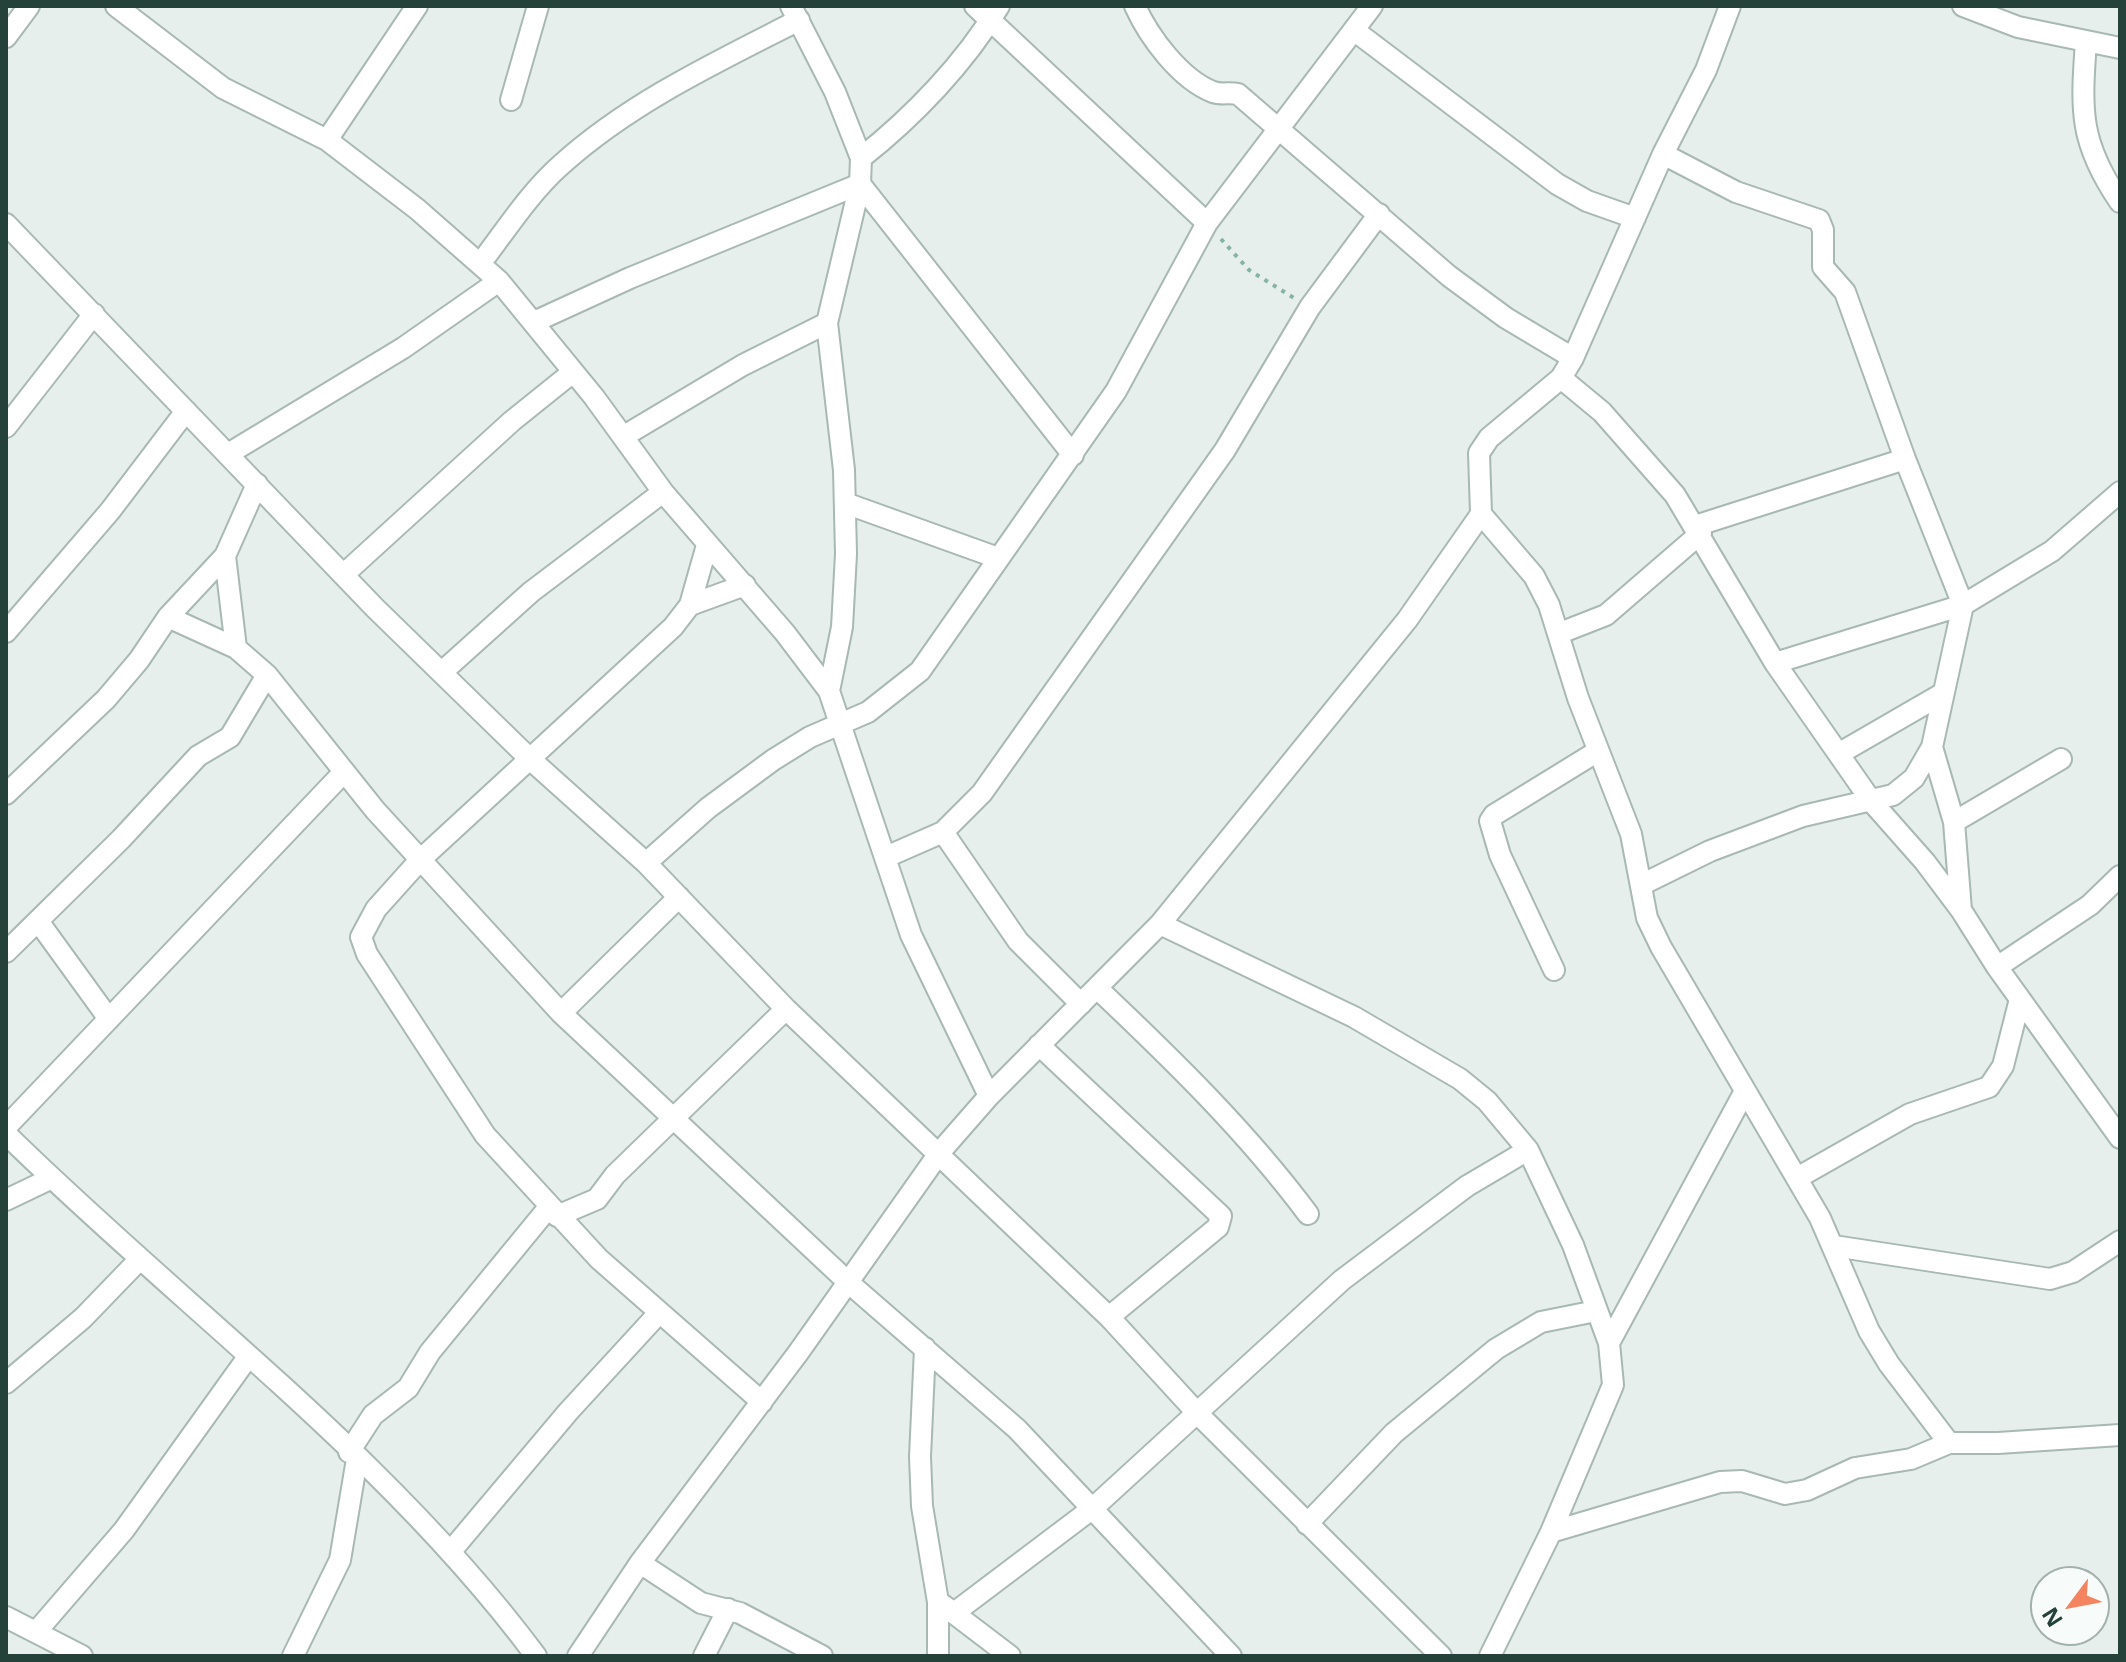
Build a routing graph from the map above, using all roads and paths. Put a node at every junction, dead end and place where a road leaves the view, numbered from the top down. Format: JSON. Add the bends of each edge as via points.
{"nodes":[{"id":1,"x":29,"y":6,"type":"edge"},
{"id":2,"x":116,"y":6,"type":"edge"},
{"id":3,"x":417,"y":6,"type":"edge"},
{"id":4,"x":538,"y":6,"type":"edge"},
{"id":5,"x":975,"y":6,"type":"edge"},
{"id":6,"x":1135,"y":6,"type":"edge"},
{"id":7,"x":1372,"y":6,"type":"edge"},
{"id":8,"x":1730,"y":6,"type":"edge"},
{"id":9,"x":1963,"y":6,"type":"edge"},
{"id":10,"x":795,"y":13,"type":"edge"},
{"id":11,"x":994,"y":14,"type":"edge"},
{"id":12,"x":1355,"y":31,"type":"junction"},
{"id":13,"x":6,"y":37,"type":"edge"},
{"id":14,"x":2086,"y":41,"type":"junction"},
{"id":15,"x":2120,"y":48,"type":"edge"},
{"id":16,"x":511,"y":100,"type":"dead end"},
{"id":17,"x":1279,"y":130,"type":"junction"},
{"id":18,"x":327,"y":140,"type":"junction"},
{"id":19,"x":1663,"y":154,"type":"junction"},
{"id":20,"x":861,"y":158,"type":"junction"},
{"id":21,"x":860,"y":184,"type":"junction"},
{"id":22,"x":2120,"y":202,"type":"edge"},
{"id":23,"x":1379,"y":214,"type":"junction"},
{"id":24,"x":1635,"y":218,"type":"junction"},
{"id":25,"x":1207,"y":223,"type":"junction"},
{"id":26,"x":6,"y":224,"type":"edge"},
{"id":27,"x":480,"y":264,"type":"junction"},
{"id":28,"x":499,"y":281,"type":"junction"},
{"id":29,"x":1310,"y":307,"type":"junction"},
{"id":30,"x":94,"y":314,"type":"junction"},
{"id":31,"x":534,"y":322,"type":"junction"},
{"id":32,"x":827,"y":323,"type":"junction"},
{"id":33,"x":1573,"y":358,"type":"junction"},
{"id":34,"x":573,"y":372,"type":"junction"},
{"id":35,"x":1561,"y":378,"type":"junction"},
{"id":36,"x":186,"y":411,"type":"junction"},
{"id":37,"x":10,"y":415,"type":"edge"},
{"id":38,"x":624,"y":436,"type":"junction"},
{"id":39,"x":228,"y":454,"type":"junction"},
{"id":40,"x":1073,"y":455,"type":"junction"},
{"id":41,"x":1905,"y":459,"type":"junction"},
{"id":42,"x":257,"y":484,"type":"junction"},
{"id":43,"x":663,"y":492,"type":"junction"},
{"id":44,"x":2120,"y":492,"type":"edge"},
{"id":45,"x":845,"y":503,"type":"junction"},
{"id":46,"x":1481,"y":514,"type":"junction"},
{"id":47,"x":1698,"y":530,"type":"junction"},
{"id":48,"x":707,"y":545,"type":"junction"},
{"id":49,"x":225,"y":556,"type":"junction"},
{"id":50,"x":998,"y":558,"type":"junction"},
{"id":51,"x":343,"y":575,"type":"junction"},
{"id":52,"x":745,"y":585,"type":"junction"},
{"id":53,"x":690,"y":605,"type":"junction"},
{"id":54,"x":1963,"y":605,"type":"junction"},
{"id":55,"x":168,"y":617,"type":"junction"},
{"id":56,"x":6,"y":632,"type":"edge"},
{"id":57,"x":1560,"y":633,"type":"junction"},
{"id":58,"x":236,"y":648,"type":"junction"},
{"id":59,"x":1775,"y":663,"type":"junction"},
{"id":60,"x":442,"y":672,"type":"junction"},
{"id":61,"x":267,"y":675,"type":"junction"},
{"id":62,"x":829,"y":691,"type":"junction"},
{"id":63,"x":1942,"y":694,"type":"junction"},
{"id":64,"x":841,"y":721,"type":"junction"},
{"id":65,"x":1932,"y":747,"type":"junction"},
{"id":66,"x":1598,"y":751,"type":"junction"},
{"id":67,"x":1840,"y":753,"type":"junction"},
{"id":68,"x":530,"y":759,"type":"junction"},
{"id":69,"x":2061,"y":759,"type":"dead end"},
{"id":70,"x":344,"y":772,"type":"junction"},
{"id":71,"x":1859,"y":783,"type":"junction"},
{"id":72,"x":6,"y":794,"type":"edge"},
{"id":73,"x":1872,"y":802,"type":"junction"},
{"id":74,"x":1844,"y":805,"type":"junction"},
{"id":75,"x":1954,"y":822,"type":"junction"},
{"id":76,"x":943,"y":832,"type":"junction"},
{"id":77,"x":886,"y":857,"type":"junction"},
{"id":78,"x":420,"y":860,"type":"junction"},
{"id":79,"x":646,"y":863,"type":"junction"},
{"id":80,"x":2120,"y":876,"type":"edge"},
{"id":81,"x":1641,"y":885,"type":"junction"},
{"id":82,"x":679,"y":897,"type":"junction"},
{"id":83,"x":1961,"y":910,"type":"junction"},
{"id":84,"x":38,"y":921,"type":"junction"},
{"id":85,"x":1160,"y":924,"type":"junction"},
{"id":86,"x":6,"y":952,"type":"edge"},
{"id":87,"x":1997,"y":967,"type":"junction"},
{"id":88,"x":1554,"y":970,"type":"dead end"},
{"id":89,"x":1097,"y":988,"type":"junction"},
{"id":90,"x":2020,"y":999,"type":"junction"},
{"id":91,"x":1081,"y":1004,"type":"junction"},
{"id":92,"x":786,"y":1009,"type":"junction"},
{"id":93,"x":561,"y":1013,"type":"junction"},
{"id":94,"x":109,"y":1019,"type":"junction"},
{"id":95,"x":1039,"y":1045,"type":"junction"},
{"id":96,"x":1745,"y":1091,"type":"junction"},
{"id":97,"x":989,"y":1096,"type":"junction"},
{"id":98,"x":671,"y":1118,"type":"junction"},
{"id":99,"x":6,"y":1127,"type":"edge"},
{"id":100,"x":6,"y":1134,"type":"edge"},
{"id":101,"x":2120,"y":1138,"type":"edge"},
{"id":102,"x":1528,"y":1150,"type":"junction"},
{"id":103,"x":940,"y":1152,"type":"junction"},
{"id":104,"x":52,"y":1178,"type":"junction"},
{"id":105,"x":1797,"y":1178,"type":"junction"},
{"id":106,"x":6,"y":1200,"type":"edge"},
{"id":107,"x":553,"y":1211,"type":"junction"},
{"id":108,"x":1308,"y":1214,"type":"dead end"},
{"id":109,"x":2120,"y":1241,"type":"edge"},
{"id":110,"x":1834,"y":1246,"type":"junction"},
{"id":111,"x":139,"y":1260,"type":"junction"},
{"id":112,"x":849,"y":1283,"type":"junction"},
{"id":113,"x":1596,"y":1311,"type":"junction"},
{"id":114,"x":658,"y":1314,"type":"junction"},
{"id":115,"x":1109,"y":1317,"type":"junction"},
{"id":116,"x":1609,"y":1343,"type":"junction"},
{"id":117,"x":925,"y":1348,"type":"junction"},
{"id":118,"x":248,"y":1357,"type":"junction"},
{"id":119,"x":6,"y":1383,"type":"edge"},
{"id":120,"x":762,"y":1402,"type":"junction"},
{"id":121,"x":1199,"y":1415,"type":"junction"},
{"id":122,"x":2120,"y":1435,"type":"edge"},
{"id":123,"x":1949,"y":1443,"type":"junction"},
{"id":124,"x":353,"y":1456,"type":"junction"},
{"id":125,"x":1093,"y":1508,"type":"junction"},
{"id":126,"x":1307,"y":1524,"type":"junction"},
{"id":127,"x":1551,"y":1532,"type":"junction"},
{"id":128,"x":451,"y":1551,"type":"junction"},
{"id":129,"x":640,"y":1563,"type":"junction"},
{"id":130,"x":946,"y":1607,"type":"junction"},
{"id":131,"x":728,"y":1609,"type":"junction"},
{"id":132,"x":6,"y":1617,"type":"edge"},
{"id":133,"x":36,"y":1632,"type":"junction"},
{"id":134,"x":57,"y":1651,"type":"edge"},
{"id":135,"x":82,"y":1656,"type":"edge"},
{"id":136,"x":293,"y":1656,"type":"edge"},
{"id":137,"x":536,"y":1656,"type":"edge"},
{"id":138,"x":578,"y":1656,"type":"edge"},
{"id":139,"x":704,"y":1656,"type":"edge"},
{"id":140,"x":822,"y":1656,"type":"edge"},
{"id":141,"x":938,"y":1656,"type":"edge"},
{"id":142,"x":1010,"y":1656,"type":"edge"},
{"id":143,"x":1231,"y":1656,"type":"edge"},
{"id":144,"x":1441,"y":1656,"type":"edge"},
{"id":145,"x":1490,"y":1656,"type":"edge"}],
"edges":[{"from":1,"to":13,"type":"street"},
{"from":2,"to":18,"type":"street","via":[[223,88]]},
{"from":3,"to":18,"type":"street"},
{"from":4,"to":16,"type":"street"},
{"from":5,"to":11,"type":"street"},
{"from":6,"to":17,"type":"street","via":[[1147,33],[1174,62],[1209,90],[1238,94]]},
{"from":7,"to":12,"type":"street"},
{"from":8,"to":19,"type":"street","via":[[1706,70]]},
{"from":9,"to":14,"type":"street","via":[[2018,27]]},
{"from":10,"to":20,"type":"street"},
{"from":10,"to":27,"type":"street","via":[[587,143],[535,193]]},
{"from":11,"to":20,"type":"street","via":[[913,112]]},
{"from":11,"to":25,"type":"street"},
{"from":12,"to":17,"type":"street"},
{"from":12,"to":24,"type":"street","via":[[1557,184]]},
{"from":14,"to":15,"type":"street"},
{"from":14,"to":22,"type":"street","via":[[2081,108],[2093,154]]},
{"from":17,"to":23,"type":"street"},
{"from":17,"to":25,"type":"street"},
{"from":18,"to":27,"type":"street"},
{"from":19,"to":24,"type":"street"},
{"from":19,"to":41,"type":"street","via":[[1736,192],[1819,220],[1823,267],[1845,292]]},
{"from":20,"to":21,"type":"street"},
{"from":21,"to":31,"type":"street"},
{"from":21,"to":32,"type":"street"},
{"from":21,"to":40,"type":"street"},
{"from":23,"to":29,"type":"street"},
{"from":23,"to":33,"type":"street","via":[[1460,285]]},
{"from":24,"to":33,"type":"street"},
{"from":25,"to":29,"type":"path","via":[[1249,270]]},
{"from":25,"to":40,"type":"street","via":[[1116,391]]},
{"from":26,"to":30,"type":"street"},
{"from":27,"to":28,"type":"street"},
{"from":28,"to":31,"type":"street"},
{"from":28,"to":39,"type":"street","via":[[403,348]]},
{"from":29,"to":76,"type":"street","via":[[1216,464],[982,793]]},
{"from":30,"to":36,"type":"street"},
{"from":30,"to":37,"type":"street"},
{"from":31,"to":34,"type":"street"},
{"from":32,"to":38,"type":"street","via":[[743,365]]},
{"from":32,"to":45,"type":"street"},
{"from":33,"to":35,"type":"street"},
{"from":34,"to":38,"type":"street"},
{"from":34,"to":51,"type":"street"},
{"from":35,"to":46,"type":"street","via":[[1489,438],[1479,453]]},
{"from":35,"to":47,"type":"street","via":[[1633,445]]},
{"from":36,"to":39,"type":"street"},
{"from":36,"to":56,"type":"street","via":[[110,511]]},
{"from":38,"to":43,"type":"street"},
{"from":39,"to":42,"type":"street"},
{"from":40,"to":50,"type":"street"},
{"from":41,"to":47,"type":"street"},
{"from":41,"to":54,"type":"street"},
{"from":42,"to":49,"type":"street"},
{"from":42,"to":51,"type":"street"},
{"from":43,"to":48,"type":"street"},
{"from":43,"to":60,"type":"street","via":[[531,592]]},
{"from":44,"to":54,"type":"street","via":[[2052,551]]},
{"from":45,"to":50,"type":"street"},
{"from":45,"to":62,"type":"street","via":[[842,627]]},
{"from":46,"to":57,"type":"street","via":[[1534,576]]},
{"from":46,"to":85,"type":"street","via":[[1407,620]]},
{"from":47,"to":57,"type":"street","via":[[1606,615]]},
{"from":47,"to":59,"type":"street"},
{"from":48,"to":52,"type":"street"},
{"from":48,"to":53,"type":"street"},
{"from":49,"to":55,"type":"street"},
{"from":49,"to":58,"type":"street"},
{"from":50,"to":64,"type":"street","via":[[920,671],[885,701]]},
{"from":51,"to":60,"type":"street"},
{"from":52,"to":53,"type":"street"},
{"from":52,"to":62,"type":"street"},
{"from":53,"to":68,"type":"street","via":[[657,644]]},
{"from":54,"to":59,"type":"street"},
{"from":54,"to":63,"type":"street"},
{"from":55,"to":58,"type":"street"},
{"from":55,"to":72,"type":"street","via":[[106,699]]},
{"from":57,"to":66,"type":"street"},
{"from":58,"to":61,"type":"street"},
{"from":59,"to":67,"type":"street"},
{"from":60,"to":68,"type":"street"},
{"from":61,"to":70,"type":"street"},
{"from":61,"to":84,"type":"street","via":[[230,737],[198,756]]},
{"from":62,"to":64,"type":"street"},
{"from":63,"to":65,"type":"street"},
{"from":63,"to":67,"type":"street"},
{"from":64,"to":77,"type":"street"},
{"from":64,"to":79,"type":"street","via":[[740,784]]},
{"from":65,"to":73,"type":"street","via":[[1905,788]]},
{"from":65,"to":75,"type":"street"},
{"from":66,"to":81,"type":"street","via":[[1631,834]]},
{"from":66,"to":88,"type":"street","via":[[1490,821],[1500,855]]},
{"from":67,"to":71,"type":"street"},
{"from":68,"to":78,"type":"street"},
{"from":68,"to":79,"type":"street"},
{"from":69,"to":75,"type":"street"},
{"from":70,"to":78,"type":"street"},
{"from":70,"to":94,"type":"street"},
{"from":71,"to":73,"type":"street"},
{"from":71,"to":74,"type":"street"},
{"from":73,"to":74,"type":"street"},
{"from":73,"to":83,"type":"street"},
{"from":74,"to":81,"type":"street","via":[[1710,851]]},
{"from":75,"to":83,"type":"street"},
{"from":76,"to":77,"type":"street"},
{"from":76,"to":91,"type":"street","via":[[1011,932]]},
{"from":77,"to":97,"type":"street","via":[[911,935]]},
{"from":78,"to":93,"type":"street"},
{"from":78,"to":107,"type":"street","via":[[364,927],[364,947],[485,1135]]},
{"from":79,"to":82,"type":"street"},
{"from":80,"to":87,"type":"street","via":[[2090,905]]},
{"from":81,"to":96,"type":"street","via":[[1647,918],[1661,947]]},
{"from":82,"to":92,"type":"street"},
{"from":82,"to":93,"type":"street"},
{"from":83,"to":87,"type":"street"},
{"from":84,"to":86,"type":"street"},
{"from":84,"to":94,"type":"street"},
{"from":85,"to":89,"type":"street"},
{"from":85,"to":102,"type":"street","via":[[1354,1017],[1460,1079],[1487,1101]]},
{"from":87,"to":90,"type":"street"},
{"from":89,"to":91,"type":"street"},
{"from":89,"to":108,"type":"street","via":[[1219,1107]]},
{"from":90,"to":101,"type":"street"},
{"from":90,"to":105,"type":"street","via":[[2003,1066],[1989,1087],[1910,1114]]},
{"from":91,"to":95,"type":"street"},
{"from":92,"to":98,"type":"street"},
{"from":92,"to":103,"type":"street"},
{"from":93,"to":98,"type":"street"},
{"from":94,"to":99,"type":"street"},
{"from":95,"to":97,"type":"street"},
{"from":95,"to":115,"type":"street","via":[[1221,1216],[1218,1227]]},
{"from":96,"to":105,"type":"street"},
{"from":96,"to":116,"type":"street"},
{"from":97,"to":103,"type":"street"},
{"from":98,"to":107,"type":"street","via":[[615,1175],[604,1194]]},
{"from":98,"to":112,"type":"street"},
{"from":100,"to":104,"type":"street"},
{"from":102,"to":113,"type":"street","via":[[1573,1245]]},
{"from":102,"to":121,"type":"street","via":[[1467,1186],[1342,1280]]},
{"from":103,"to":112,"type":"street"},
{"from":103,"to":115,"type":"street"},
{"from":104,"to":106,"type":"street"},
{"from":104,"to":111,"type":"street"},
{"from":105,"to":110,"type":"street"},
{"from":107,"to":114,"type":"street"},
{"from":107,"to":124,"type":"street","via":[[439,1341],[408,1388],[373,1415]]},
{"from":109,"to":110,"type":"street","via":[[2073,1272],[2050,1279]]},
{"from":110,"to":123,"type":"street","via":[[1869,1331]]},
{"from":111,"to":118,"type":"street"},
{"from":111,"to":119,"type":"street","via":[[83,1318]]},
{"from":112,"to":117,"type":"street"},
{"from":112,"to":120,"type":"street"},
{"from":113,"to":116,"type":"street"},
{"from":113,"to":126,"type":"street","via":[[1541,1322],[1496,1349],[1394,1433]]},
{"from":114,"to":120,"type":"street"},
{"from":114,"to":128,"type":"street"},
{"from":115,"to":121,"type":"street"},
{"from":116,"to":127,"type":"street","via":[[1613,1385],[1607,1406]]},
{"from":117,"to":125,"type":"street","via":[[1017,1429]]},
{"from":117,"to":130,"type":"street","via":[[922,1506]]},
{"from":118,"to":124,"type":"street"},
{"from":118,"to":133,"type":"street","via":[[124,1530]]},
{"from":120,"to":129,"type":"street"},
{"from":121,"to":125,"type":"street"},
{"from":121,"to":126,"type":"street"},
{"from":122,"to":123,"type":"street"},
{"from":123,"to":127,"type":"street","via":[[1911,1459],[1855,1468],[1807,1490],[1785,1494],[1742,1481],[1720,1482]]},
{"from":124,"to":128,"type":"street"},
{"from":124,"to":136,"type":"street","via":[[340,1560]]},
{"from":125,"to":130,"type":"street"},
{"from":125,"to":143,"type":"street"},
{"from":126,"to":144,"type":"street"},
{"from":127,"to":145,"type":"street"},
{"from":128,"to":137,"type":"street"},
{"from":129,"to":131,"type":"street","via":[[689,1597]]},
{"from":129,"to":138,"type":"street"},
{"from":130,"to":141,"type":"street"},
{"from":130,"to":142,"type":"street"},
{"from":131,"to":139,"type":"street"},
{"from":131,"to":140,"type":"street"},
{"from":132,"to":133,"type":"street"},
{"from":133,"to":134,"type":"street"},
{"from":134,"to":135,"type":"street"}]}
